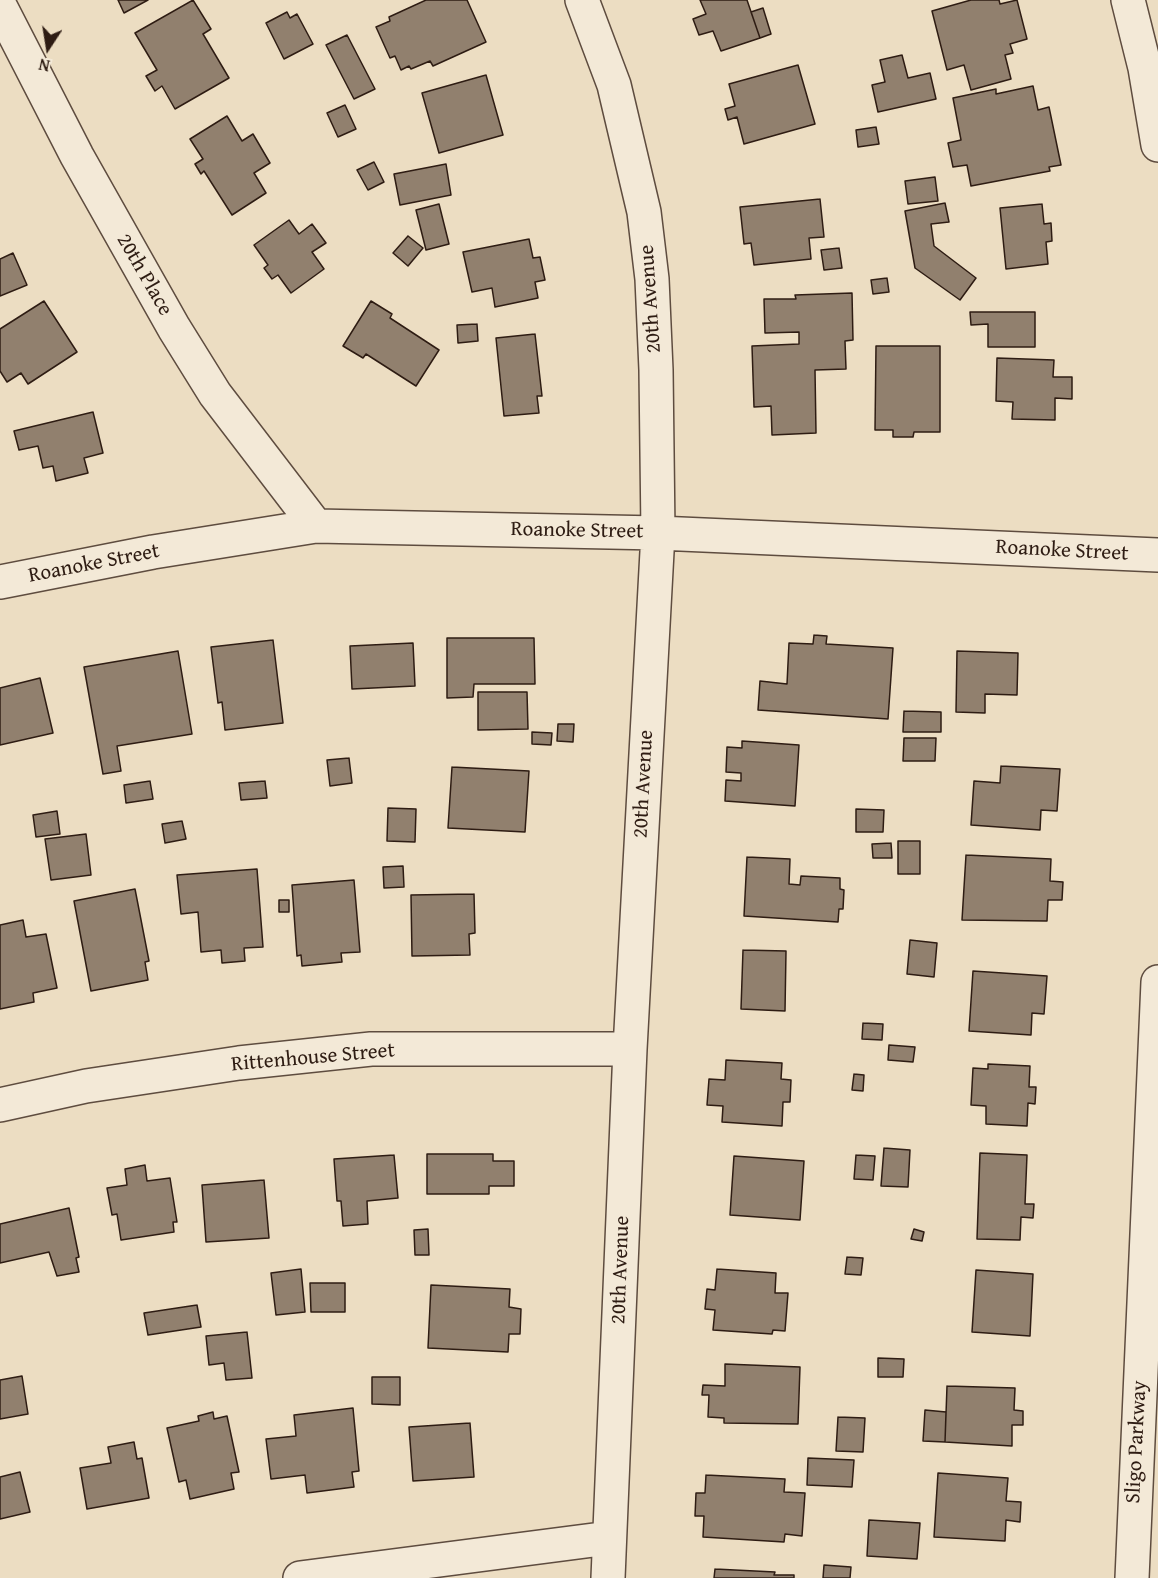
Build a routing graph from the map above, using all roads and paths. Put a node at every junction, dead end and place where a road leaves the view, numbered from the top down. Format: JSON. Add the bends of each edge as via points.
{"nodes":[{"id":1,"x":582,"y":0,"type":"edge"},
{"id":2,"x":1128,"y":0,"type":"edge"},
{"id":3,"x":5,"y":25,"type":"edge"},
{"id":4,"x":1158,"y":145,"type":"edge"},
{"id":5,"x":316,"y":526,"type":"junction"},
{"id":6,"x":658,"y":533,"type":"junction"},
{"id":7,"x":1158,"y":555,"type":"edge"},
{"id":8,"x":0,"y":582,"type":"edge"},
{"id":9,"x":1158,"y":982,"type":"edge"},
{"id":10,"x":630,"y":1049,"type":"junction"},
{"id":11,"x":0,"y":1105,"type":"edge"},
{"id":12,"x":609,"y":1538,"type":"junction"},
{"id":13,"x":300,"y":1578,"type":"edge"},
{"id":14,"x":608,"y":1578,"type":"edge"},
{"id":15,"x":1132,"y":1578,"type":"edge"}],
"edges":[{"from":1,"to":6,"type":"street","name":"20th Avenue","via":[[614,85],[644,212],[652,279]]},
{"from":2,"to":4,"type":"street"},
{"from":3,"to":5,"type":"street","name":"20th Place","via":[[174,328],[215,394]]},
{"from":5,"to":6,"type":"street","name":"Roanoke Street"},
{"from":5,"to":8,"type":"street","name":"Roanoke Street"},
{"from":6,"to":7,"type":"street","name":"Roanoke Street"},
{"from":6,"to":10,"type":"street","name":"20th Avenue"},
{"from":9,"to":15,"type":"street","name":"Sligo Parkway"},
{"from":10,"to":11,"type":"street","name":"Rittenhouse Street","via":[[371,1049],[239,1063],[86,1086]]},
{"from":10,"to":12,"type":"street","name":"20th Avenue"},
{"from":12,"to":13,"type":"street"},
{"from":12,"to":14,"type":"street","name":"20th Avenue"}]}
